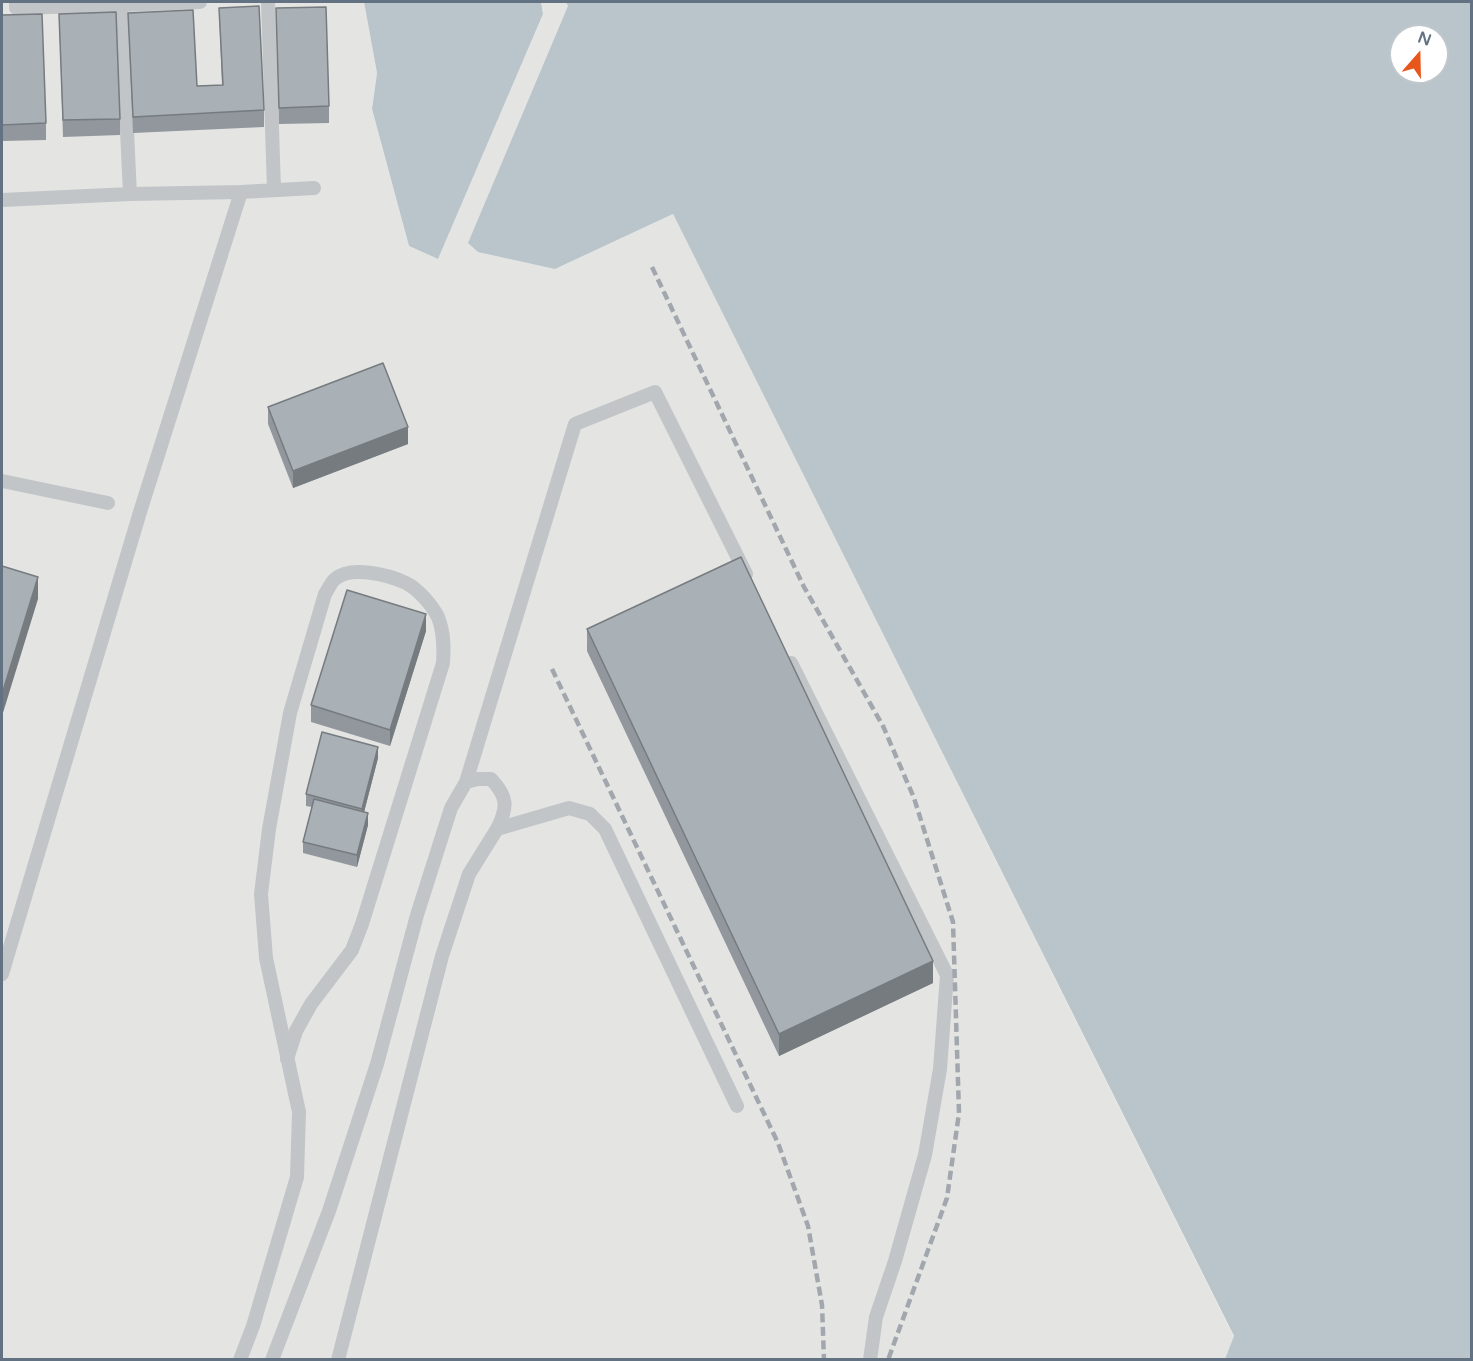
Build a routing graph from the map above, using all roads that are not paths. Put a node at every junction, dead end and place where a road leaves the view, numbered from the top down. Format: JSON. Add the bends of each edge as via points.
{"nodes":[{"id":1,"x":16,"y":2,"type":"edge"},
{"id":2,"x":200,"y":2,"type":"edge"},
{"id":3,"x":268,"y":2,"type":"edge"},
{"id":4,"x":121,"y":5,"type":"junction"},
{"id":5,"x":314,"y":188,"type":"dead end"},
{"id":6,"x":273,"y":190,"type":"junction"},
{"id":7,"x":241,"y":192,"type":"junction"},
{"id":8,"x":130,"y":194,"type":"junction"},
{"id":9,"x":2,"y":200,"type":"edge"},
{"id":10,"x":2,"y":482,"type":"edge"},
{"id":11,"x":108,"y":503,"type":"dead end"},
{"id":12,"x":751,"y":583,"type":"edge"},
{"id":13,"x":783,"y":646,"type":"edge"},
{"id":14,"x":466,"y":782,"type":"junction"},
{"id":15,"x":497,"y":829,"type":"junction"},
{"id":16,"x":2,"y":974,"type":"edge"},
{"id":17,"x":287,"y":1059,"type":"junction"},
{"id":18,"x":737,"y":1106,"type":"dead end"},
{"id":19,"x":240,"y":1359,"type":"edge"},
{"id":20,"x":272,"y":1359,"type":"edge"},
{"id":21,"x":338,"y":1359,"type":"edge"},
{"id":22,"x":870,"y":1359,"type":"edge"}],
"edges":[{"from":1,"to":4,"type":"lane","via":[[16,8]]},
{"from":2,"to":4,"type":"lane"},
{"from":3,"to":6,"type":"lane"},
{"from":4,"to":8,"type":"lane"},
{"from":5,"to":6,"type":"lane"},
{"from":6,"to":7,"type":"lane"},
{"from":7,"to":8,"type":"lane"},
{"from":7,"to":16,"type":"lane","via":[[140,512]]},
{"from":8,"to":9,"type":"lane"},
{"from":10,"to":11,"type":"lane"},
{"from":12,"to":14,"type":"lane","via":[[655,392],[576,424]]},
{"from":13,"to":22,"type":"lane","via":[[947,975],[940,1069],[925,1155],[876,1317]]},
{"from":14,"to":15,"type":"lane","via":[[491,779],[503,791],[505,813]]},
{"from":14,"to":20,"type":"lane","via":[[451,808],[377,1064],[329,1211]]},
{"from":15,"to":18,"type":"lane","via":[[569,808],[590,814],[605,829]]},
{"from":15,"to":21,"type":"lane","via":[[469,874],[442,956]]},
{"from":17,"to":17,"type":"lane","via":[[266,958],[261,894],[288,725],[325,594],[335,579],[352,571],[376,574],[407,584],[426,599],[437,616],[444,639],[443,663],[352,950],[311,1004]]},
{"from":17,"to":19,"type":"lane","via":[[299,1112],[297,1177]]}]}
